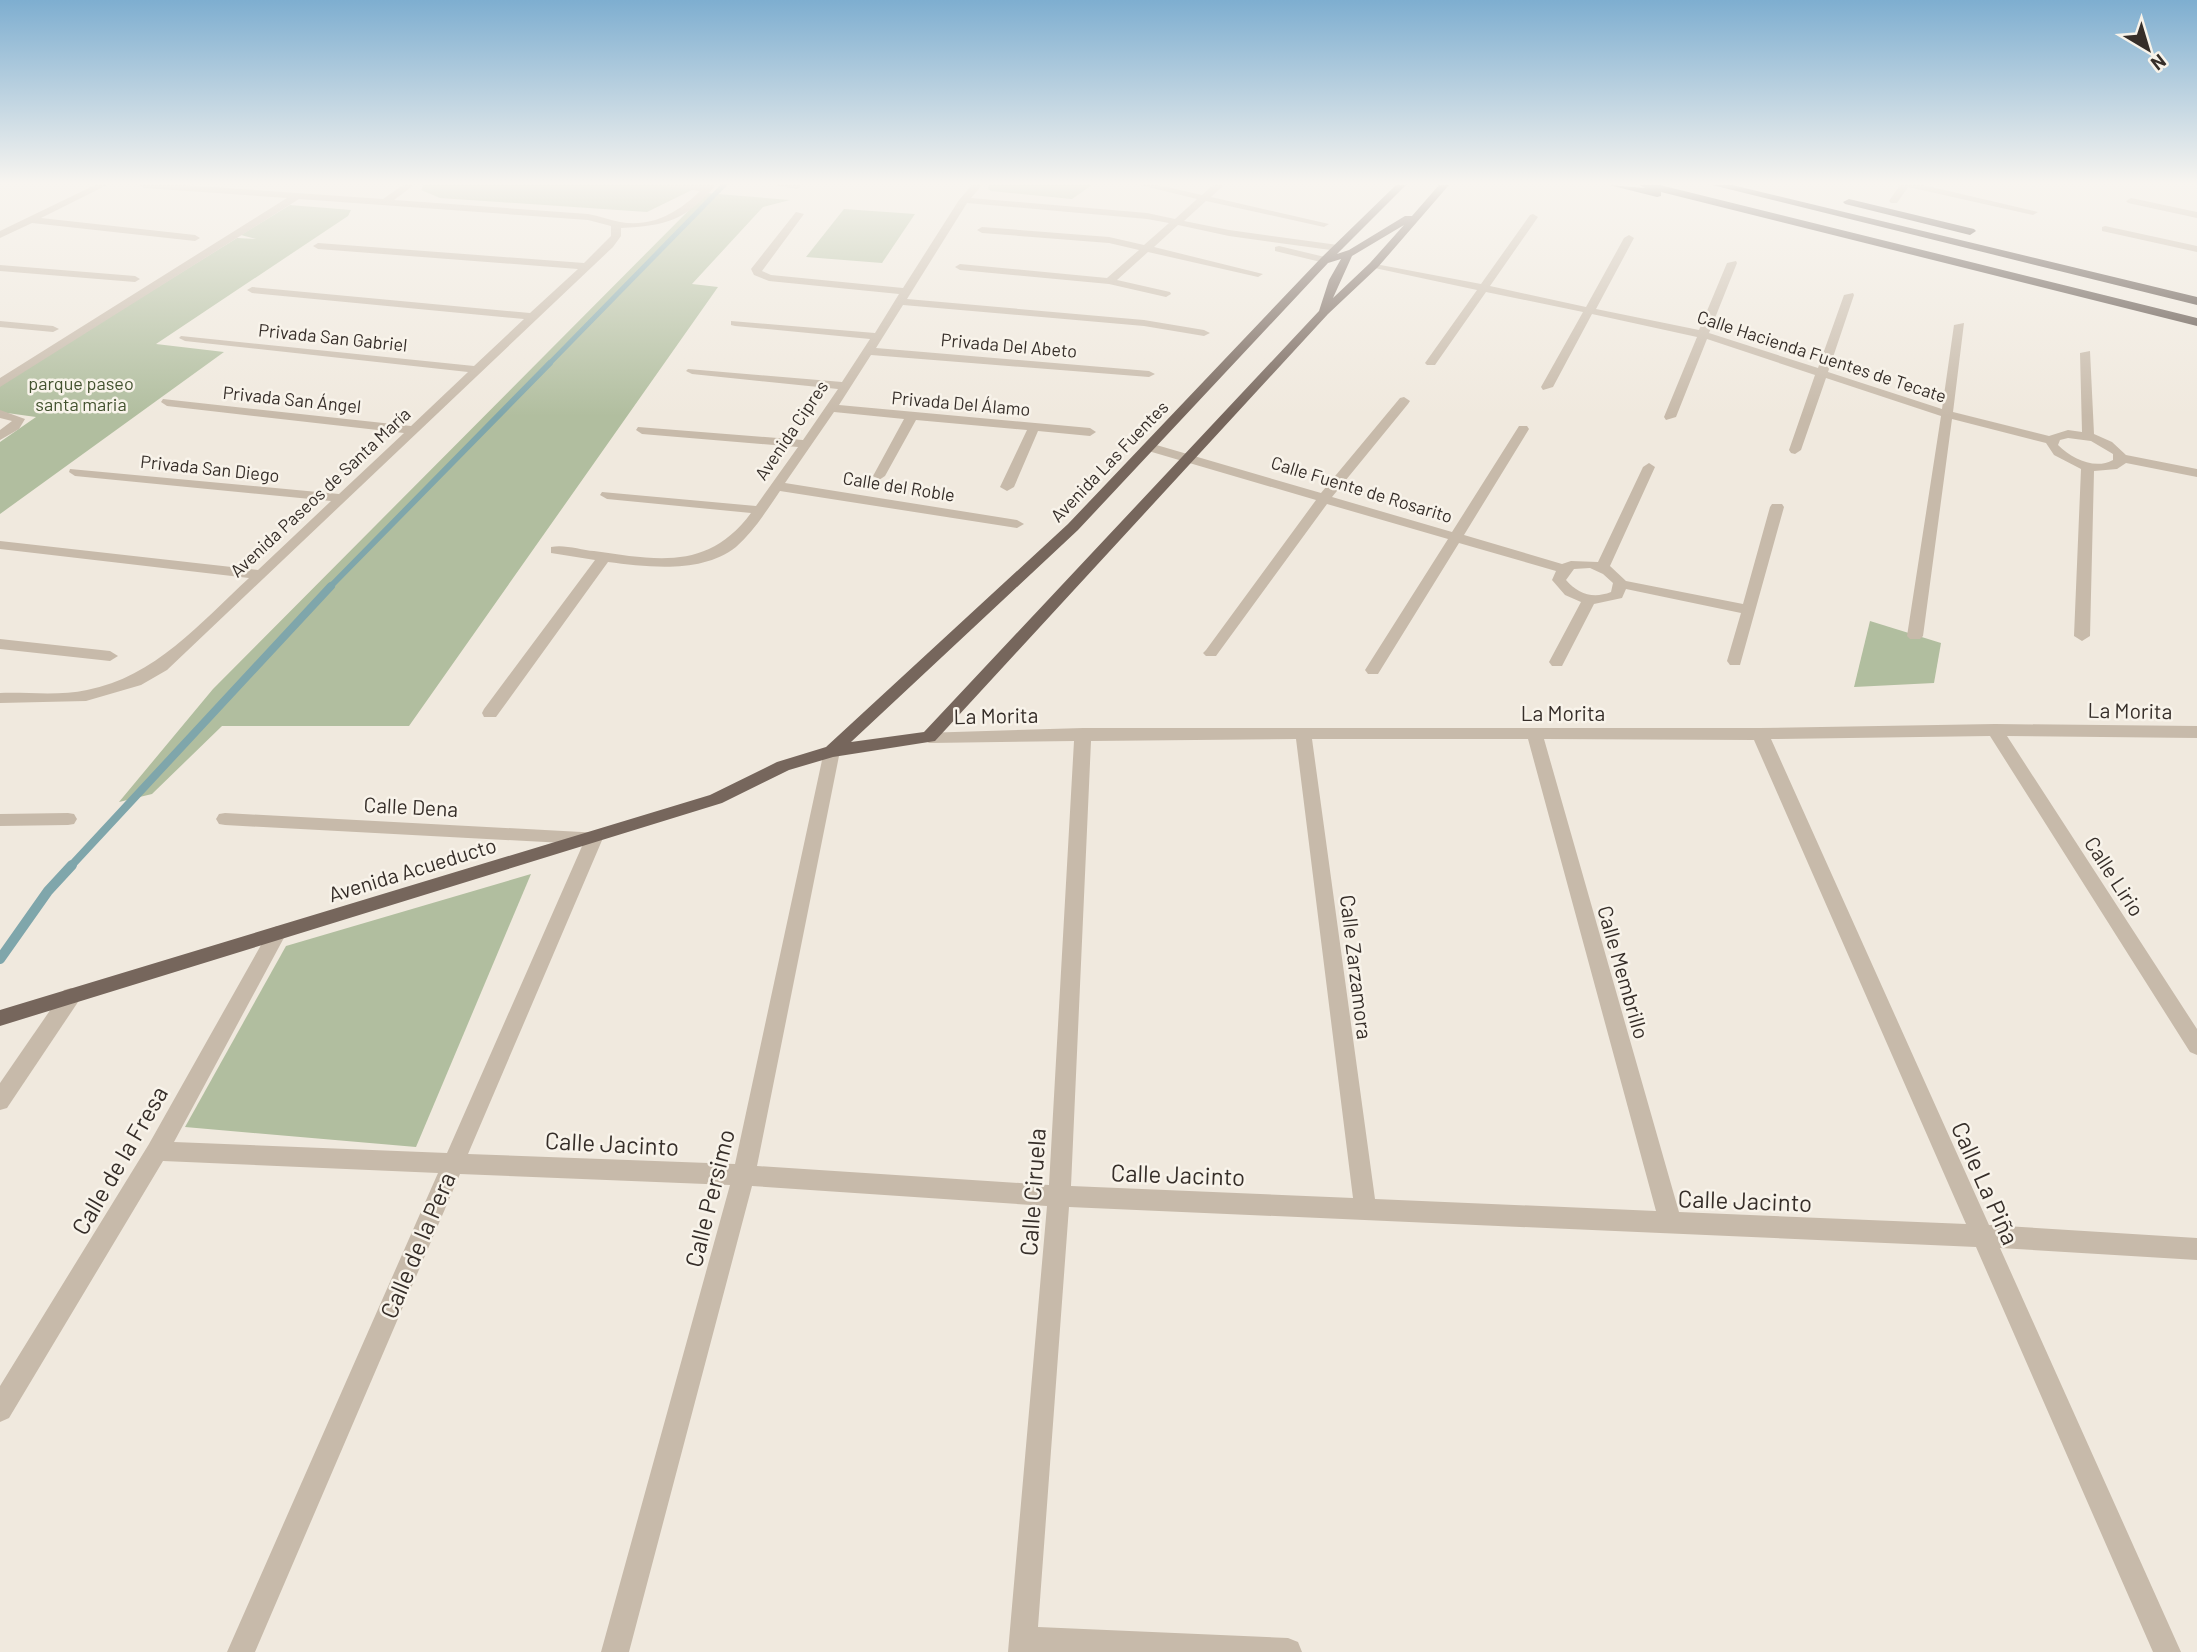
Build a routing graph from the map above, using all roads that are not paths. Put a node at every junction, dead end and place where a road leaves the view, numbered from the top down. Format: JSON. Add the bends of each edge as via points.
{"nodes":[{"id":1,"x":192,"y":262,"type":"edge"},
{"id":2,"x":533,"y":262,"type":"edge"},
{"id":3,"x":589,"y":262,"type":"edge"},
{"id":4,"x":761,"y":262,"type":"edge"},
{"id":5,"x":924,"y":262,"type":"edge"},
{"id":6,"x":1131,"y":262,"type":"edge"},
{"id":7,"x":1209,"y":262,"type":"edge"},
{"id":8,"x":1323,"y":262,"type":"edge"},
{"id":9,"x":1345,"y":262,"type":"edge"},
{"id":10,"x":1377,"y":262,"type":"edge"},
{"id":11,"x":1502,"y":262,"type":"edge"},
{"id":12,"x":1616,"y":262,"type":"edge"},
{"id":13,"x":1953,"y":262,"type":"edge"},
{"id":14,"x":2035,"y":262,"type":"edge"},
{"id":15,"x":1732,"y":263,"type":"dead end"},
{"id":16,"x":1374,"y":265,"type":"junction"},
{"id":17,"x":585,"y":266,"type":"junction"},
{"id":18,"x":960,"y":267,"type":"dead end"},
{"id":19,"x":0,"y":268,"type":"edge"},
{"id":20,"x":1258,"y":274,"type":"dead end"},
{"id":21,"x":135,"y":279,"type":"dead end"},
{"id":22,"x":1110,"y":281,"type":"junction"},
{"id":23,"x":1484,"y":288,"type":"junction"},
{"id":24,"x":252,"y":290,"type":"dead end"},
{"id":25,"x":1166,"y":294,"type":"dead end"},
{"id":26,"x":1849,"y":295,"type":"dead end"},
{"id":27,"x":902,"y":296,"type":"junction"},
{"id":28,"x":2197,"y":301,"type":"edge"},
{"id":29,"x":1590,"y":309,"type":"junction"},
{"id":30,"x":1324,"y":312,"type":"junction"},
{"id":31,"x":533,"y":317,"type":"junction"},
{"id":32,"x":2197,"y":322,"type":"edge"},
{"id":33,"x":734,"y":323,"type":"dead end"},
{"id":34,"x":0,"y":324,"type":"edge"},
{"id":35,"x":1959,"y":325,"type":"dead end"},
{"id":36,"x":54,"y":330,"type":"dead end"},
{"id":37,"x":1204,"y":332,"type":"dead end"},
{"id":38,"x":1705,"y":335,"type":"junction"},
{"id":39,"x":876,"y":336,"type":"junction"},
{"id":40,"x":185,"y":338,"type":"dead end"},
{"id":41,"x":867,"y":351,"type":"junction"},
{"id":42,"x":2086,"y":353,"type":"dead end"},
{"id":43,"x":1431,"y":363,"type":"dead end"},
{"id":44,"x":477,"y":370,"type":"junction"},
{"id":45,"x":692,"y":371,"type":"dead end"},
{"id":46,"x":1149,"y":374,"type":"dead end"},
{"id":47,"x":1821,"y":374,"type":"junction"},
{"id":48,"x":0,"y":383,"type":"edge"},
{"id":49,"x":844,"y":386,"type":"junction"},
{"id":50,"x":1548,"y":387,"type":"dead end"},
{"id":51,"x":1404,"y":401,"type":"dead end"},
{"id":52,"x":167,"y":402,"type":"dead end"},
{"id":53,"x":830,"y":408,"type":"junction"},
{"id":54,"x":0,"y":414,"type":"edge"},
{"id":55,"x":1946,"y":414,"type":"junction"},
{"id":56,"x":912,"y":416,"type":"junction"},
{"id":57,"x":1670,"y":417,"type":"dead end"},
{"id":58,"x":1034,"y":427,"type":"junction"},
{"id":59,"x":1523,"y":429,"type":"dead end"},
{"id":60,"x":414,"y":430,"type":"junction"},
{"id":61,"x":642,"y":430,"type":"dead end"},
{"id":62,"x":1090,"y":432,"type":"dead end"},
{"id":63,"x":0,"y":436,"type":"edge"},
{"id":64,"x":2088,"y":437,"type":"junction"},
{"id":65,"x":2052,"y":442,"type":"junction"},
{"id":66,"x":806,"y":444,"type":"junction"},
{"id":67,"x":1149,"y":447,"type":"junction"},
{"id":68,"x":1795,"y":450,"type":"dead end"},
{"id":69,"x":1190,"y":458,"type":"junction"},
{"id":70,"x":2121,"y":458,"type":"junction"},
{"id":71,"x":2088,"y":466,"type":"junction"},
{"id":72,"x":1649,"y":467,"type":"dead end"},
{"id":73,"x":75,"y":472,"type":"dead end"},
{"id":74,"x":2197,"y":473,"type":"edge"},
{"id":75,"x":879,"y":477,"type":"dead end"},
{"id":76,"x":776,"y":486,"type":"junction"},
{"id":77,"x":1007,"y":488,"type":"dead end"},
{"id":78,"x":607,"y":495,"type":"dead end"},
{"id":79,"x":1325,"y":497,"type":"junction"},
{"id":80,"x":342,"y":498,"type":"junction"},
{"id":81,"x":1777,"y":507,"type":"dead end"},
{"id":82,"x":759,"y":510,"type":"junction"},
{"id":83,"x":1017,"y":524,"type":"dead end"},
{"id":84,"x":1455,"y":537,"type":"junction"},
{"id":85,"x":0,"y":545,"type":"edge"},
{"id":86,"x":556,"y":550,"type":"dead end"},
{"id":87,"x":604,"y":557,"type":"junction"},
{"id":88,"x":1602,"y":567,"type":"junction"},
{"id":89,"x":1564,"y":569,"type":"junction"},
{"id":90,"x":261,"y":575,"type":"junction"},
{"id":91,"x":1621,"y":584,"type":"junction"},
{"id":92,"x":1590,"y":600,"type":"junction"},
{"id":93,"x":1749,"y":610,"type":"junction"},
{"id":94,"x":1915,"y":636,"type":"dead end"},
{"id":95,"x":2082,"y":636,"type":"dead end"},
{"id":96,"x":0,"y":644,"type":"edge"},
{"id":97,"x":1211,"y":653,"type":"dead end"},
{"id":98,"x":110,"y":656,"type":"dead end"},
{"id":99,"x":1735,"y":661,"type":"dead end"},
{"id":100,"x":1557,"y":662,"type":"dead end"},
{"id":101,"x":1373,"y":670,"type":"dead end"},
{"id":102,"x":0,"y":698,"type":"edge"},
{"id":103,"x":490,"y":713,"type":"dead end"},
{"id":104,"x":1994,"y":730,"type":"junction"},
{"id":105,"x":2197,"y":732,"type":"edge"},
{"id":106,"x":1303,"y":733,"type":"junction"},
{"id":107,"x":1534,"y":733,"type":"junction"},
{"id":108,"x":1083,"y":734,"type":"junction"},
{"id":109,"x":1760,"y":734,"type":"junction"},
{"id":110,"x":929,"y":737,"type":"junction"},
{"id":111,"x":832,"y":751,"type":"junction"},
{"id":112,"x":68,"y":819,"type":"dead end"},
{"id":113,"x":225,"y":819,"type":"dead end"},
{"id":114,"x":0,"y":820,"type":"edge"},
{"id":115,"x":594,"y":838,"type":"junction"},
{"id":116,"x":276,"y":934,"type":"junction"},
{"id":117,"x":71,"y":996,"type":"junction"},
{"id":118,"x":0,"y":1018,"type":"edge"},
{"id":119,"x":2197,"y":1046,"type":"edge"},
{"id":120,"x":0,"y":1101,"type":"edge"},
{"id":121,"x":157,"y":1151,"type":"junction"},
{"id":122,"x":453,"y":1161,"type":"junction"},
{"id":123,"x":744,"y":1175,"type":"junction"},
{"id":124,"x":1059,"y":1196,"type":"junction"},
{"id":125,"x":1365,"y":1207,"type":"junction"},
{"id":126,"x":1671,"y":1223,"type":"junction"},
{"id":127,"x":1981,"y":1236,"type":"junction"},
{"id":128,"x":2197,"y":1249,"type":"edge"},
{"id":129,"x":0,"y":1409,"type":"edge"},
{"id":130,"x":1023,"y":1646,"type":"edge"},
{"id":131,"x":241,"y":1652,"type":"edge"},
{"id":132,"x":615,"y":1652,"type":"edge"},
{"id":133,"x":1288,"y":1652,"type":"edge"},
{"id":134,"x":2167,"y":1652,"type":"edge"}],
"edges":[{"from":1,"to":48,"type":"street"},
{"from":2,"to":17,"type":"street"},
{"from":3,"to":17,"type":"street","name":"Avenida Paseos de Santa María"},
{"from":4,"to":27,"type":"street","via":[[758,273],[781,279]]},
{"from":5,"to":27,"type":"street","name":"Avenida Cipres"},
{"from":6,"to":22,"type":"street"},
{"from":7,"to":20,"type":"street"},
{"from":8,"to":67,"type":"main road","name":"Avenida Las Fuentes"},
{"from":9,"to":30,"type":"main road"},
{"from":10,"to":16,"type":"main road"},
{"from":11,"to":23,"type":"street"},
{"from":12,"to":29,"type":"street"},
{"from":13,"to":32,"type":"highway"},
{"from":14,"to":28,"type":"highway"},
{"from":15,"to":38,"type":"street"},
{"from":16,"to":23,"type":"street","name":"Calle Hacienda Fuentes de Tecate"},
{"from":16,"to":30,"type":"main road"},
{"from":17,"to":31,"type":"street","name":"Avenida Paseos de Santa María"},
{"from":18,"to":22,"type":"street"},
{"from":19,"to":21,"type":"street"},
{"from":22,"to":25,"type":"street"},
{"from":23,"to":29,"type":"street","name":"Calle Hacienda Fuentes de Tecate"},
{"from":23,"to":43,"type":"street"},
{"from":24,"to":31,"type":"street"},
{"from":26,"to":47,"type":"street"},
{"from":27,"to":37,"type":"street"},
{"from":27,"to":39,"type":"street","name":"Avenida Cipres"},
{"from":29,"to":38,"type":"street","name":"Calle Hacienda Fuentes de Tecate"},
{"from":29,"to":50,"type":"street"},
{"from":30,"to":69,"type":"main road"},
{"from":31,"to":44,"type":"street","name":"Avenida Paseos de Santa María"},
{"from":33,"to":39,"type":"street"},
{"from":34,"to":36,"type":"street"},
{"from":35,"to":55,"type":"street"},
{"from":38,"to":47,"type":"street","name":"Calle Hacienda Fuentes de Tecate"},
{"from":38,"to":57,"type":"street"},
{"from":39,"to":41,"type":"street","name":"Avenida Cipres"},
{"from":40,"to":44,"type":"street","name":"Privada San Gabriel"},
{"from":41,"to":46,"type":"street","name":"Privada Del Abeto"},
{"from":41,"to":49,"type":"street","name":"Avenida Cipres"},
{"from":42,"to":64,"type":"street"},
{"from":44,"to":60,"type":"street","name":"Avenida Paseos de Santa María"},
{"from":45,"to":49,"type":"street"},
{"from":47,"to":55,"type":"street","name":"Calle Hacienda Fuentes de Tecate"},
{"from":47,"to":68,"type":"street"},
{"from":49,"to":53,"type":"street","name":"Avenida Cipres"},
{"from":51,"to":79,"type":"street"},
{"from":52,"to":60,"type":"street","name":"Privada San Ángel"},
{"from":53,"to":56,"type":"street","name":"Privada Del Álamo"},
{"from":53,"to":66,"type":"street","name":"Avenida Cipres"},
{"from":54,"to":63,"type":"street","via":[[19,419]]},
{"from":55,"to":65,"type":"street","name":"Calle Hacienda Fuentes de Tecate"},
{"from":55,"to":94,"type":"street"},
{"from":56,"to":58,"type":"street","name":"Privada Del Álamo"},
{"from":56,"to":75,"type":"street"},
{"from":58,"to":62,"type":"street","name":"Privada Del Álamo"},
{"from":58,"to":77,"type":"street"},
{"from":59,"to":84,"type":"street"},
{"from":60,"to":80,"type":"street","name":"Avenida Paseos de Santa María"},
{"from":61,"to":66,"type":"street"},
{"from":64,"to":65,"type":"street","via":[[2060,435]]},
{"from":64,"to":70,"type":"street","via":[[2107,443]]},
{"from":65,"to":71,"type":"street","via":[[2057,452]]},
{"from":66,"to":76,"type":"street","name":"Avenida Cipres"},
{"from":67,"to":69,"type":"street","name":"Calle Fuente de Rosarito"},
{"from":67,"to":111,"type":"main road","name":"Avenida Las Fuentes","via":[[1073,527]]},
{"from":69,"to":79,"type":"street","name":"Calle Fuente de Rosarito"},
{"from":69,"to":110,"type":"main road"},
{"from":70,"to":71,"type":"street","via":[[2116,465]]},
{"from":70,"to":74,"type":"street"},
{"from":71,"to":95,"type":"street"},
{"from":72,"to":88,"type":"street"},
{"from":73,"to":80,"type":"street","name":"Privada San Diego"},
{"from":76,"to":82,"type":"street","name":"Avenida Cipres"},
{"from":76,"to":83,"type":"street","name":"Calle del Roble"},
{"from":78,"to":82,"type":"street"},
{"from":79,"to":84,"type":"street","name":"Calle Fuente de Rosarito"},
{"from":79,"to":97,"type":"street"},
{"from":80,"to":90,"type":"street","name":"Avenida Paseos de Santa María"},
{"from":81,"to":93,"type":"street"},
{"from":82,"to":87,"type":"street","name":"Avenida Cipres","via":[[730,544],[701,558]]},
{"from":84,"to":89,"type":"street","name":"Calle Fuente de Rosarito"},
{"from":84,"to":101,"type":"street"},
{"from":85,"to":90,"type":"street"},
{"from":86,"to":87,"type":"street","name":"Avenida Cipres"},
{"from":87,"to":103,"type":"street"},
{"from":88,"to":89,"type":"street","via":[[1581,564]]},
{"from":88,"to":91,"type":"street"},
{"from":89,"to":92,"type":"street","via":[[1559,580],[1563,586]]},
{"from":90,"to":102,"type":"street","name":"Avenida Paseos de Santa María","via":[[162,666],[135,681],[86,696]]},
{"from":91,"to":92,"type":"street","via":[[1621,590],[1610,599]]},
{"from":91,"to":93,"type":"street"},
{"from":92,"to":100,"type":"street"},
{"from":93,"to":99,"type":"street"},
{"from":96,"to":98,"type":"street"},
{"from":104,"to":105,"type":"street","name":"La Morita"},
{"from":104,"to":109,"type":"street","name":"La Morita"},
{"from":104,"to":119,"type":"street","name":"Calle Lirio"},
{"from":106,"to":107,"type":"street","name":"La Morita"},
{"from":106,"to":108,"type":"street","name":"La Morita"},
{"from":106,"to":125,"type":"street","name":"Calle Zarzamora"},
{"from":107,"to":109,"type":"street","name":"La Morita"},
{"from":107,"to":126,"type":"street","name":"Calle Membrillo"},
{"from":108,"to":110,"type":"street","name":"La Morita"},
{"from":108,"to":124,"type":"street","name":"Calle Ciruela"},
{"from":109,"to":127,"type":"street","name":"Calle La Piña"},
{"from":110,"to":111,"type":"main road","name":"Avenida Acueducto"},
{"from":111,"to":115,"type":"main road","name":"Avenida Acueducto","via":[[783,766],[716,799]]},
{"from":111,"to":123,"type":"street","name":"Calle Persimo"},
{"from":112,"to":114,"type":"street"},
{"from":113,"to":115,"type":"street","name":"Calle Dena"},
{"from":115,"to":116,"type":"main road","name":"Avenida Acueducto"},
{"from":115,"to":122,"type":"street","name":"Calle de la Pera"},
{"from":116,"to":117,"type":"main road","name":"Avenida Acueducto"},
{"from":116,"to":121,"type":"street","name":"Calle de la Fresa"},
{"from":117,"to":118,"type":"main road","name":"Avenida Acueducto"},
{"from":117,"to":120,"type":"street"},
{"from":121,"to":122,"type":"street","name":"Calle Jacinto"},
{"from":121,"to":129,"type":"street","name":"Calle de la Fresa"},
{"from":122,"to":123,"type":"street","name":"Calle Jacinto"},
{"from":122,"to":131,"type":"street","name":"Calle de la Pera"},
{"from":123,"to":124,"type":"street","name":"Calle Jacinto"},
{"from":123,"to":132,"type":"street","name":"Calle Persimo"},
{"from":124,"to":125,"type":"street","name":"Calle Jacinto"},
{"from":124,"to":130,"type":"street","name":"Calle Ciruela"},
{"from":125,"to":126,"type":"street","name":"Calle Jacinto"},
{"from":126,"to":127,"type":"street","name":"Calle Jacinto"},
{"from":127,"to":128,"type":"street","name":"Calle Jacinto"},
{"from":127,"to":134,"type":"street","name":"Calle La Piña"},
{"from":130,"to":133,"type":"street"}]}
